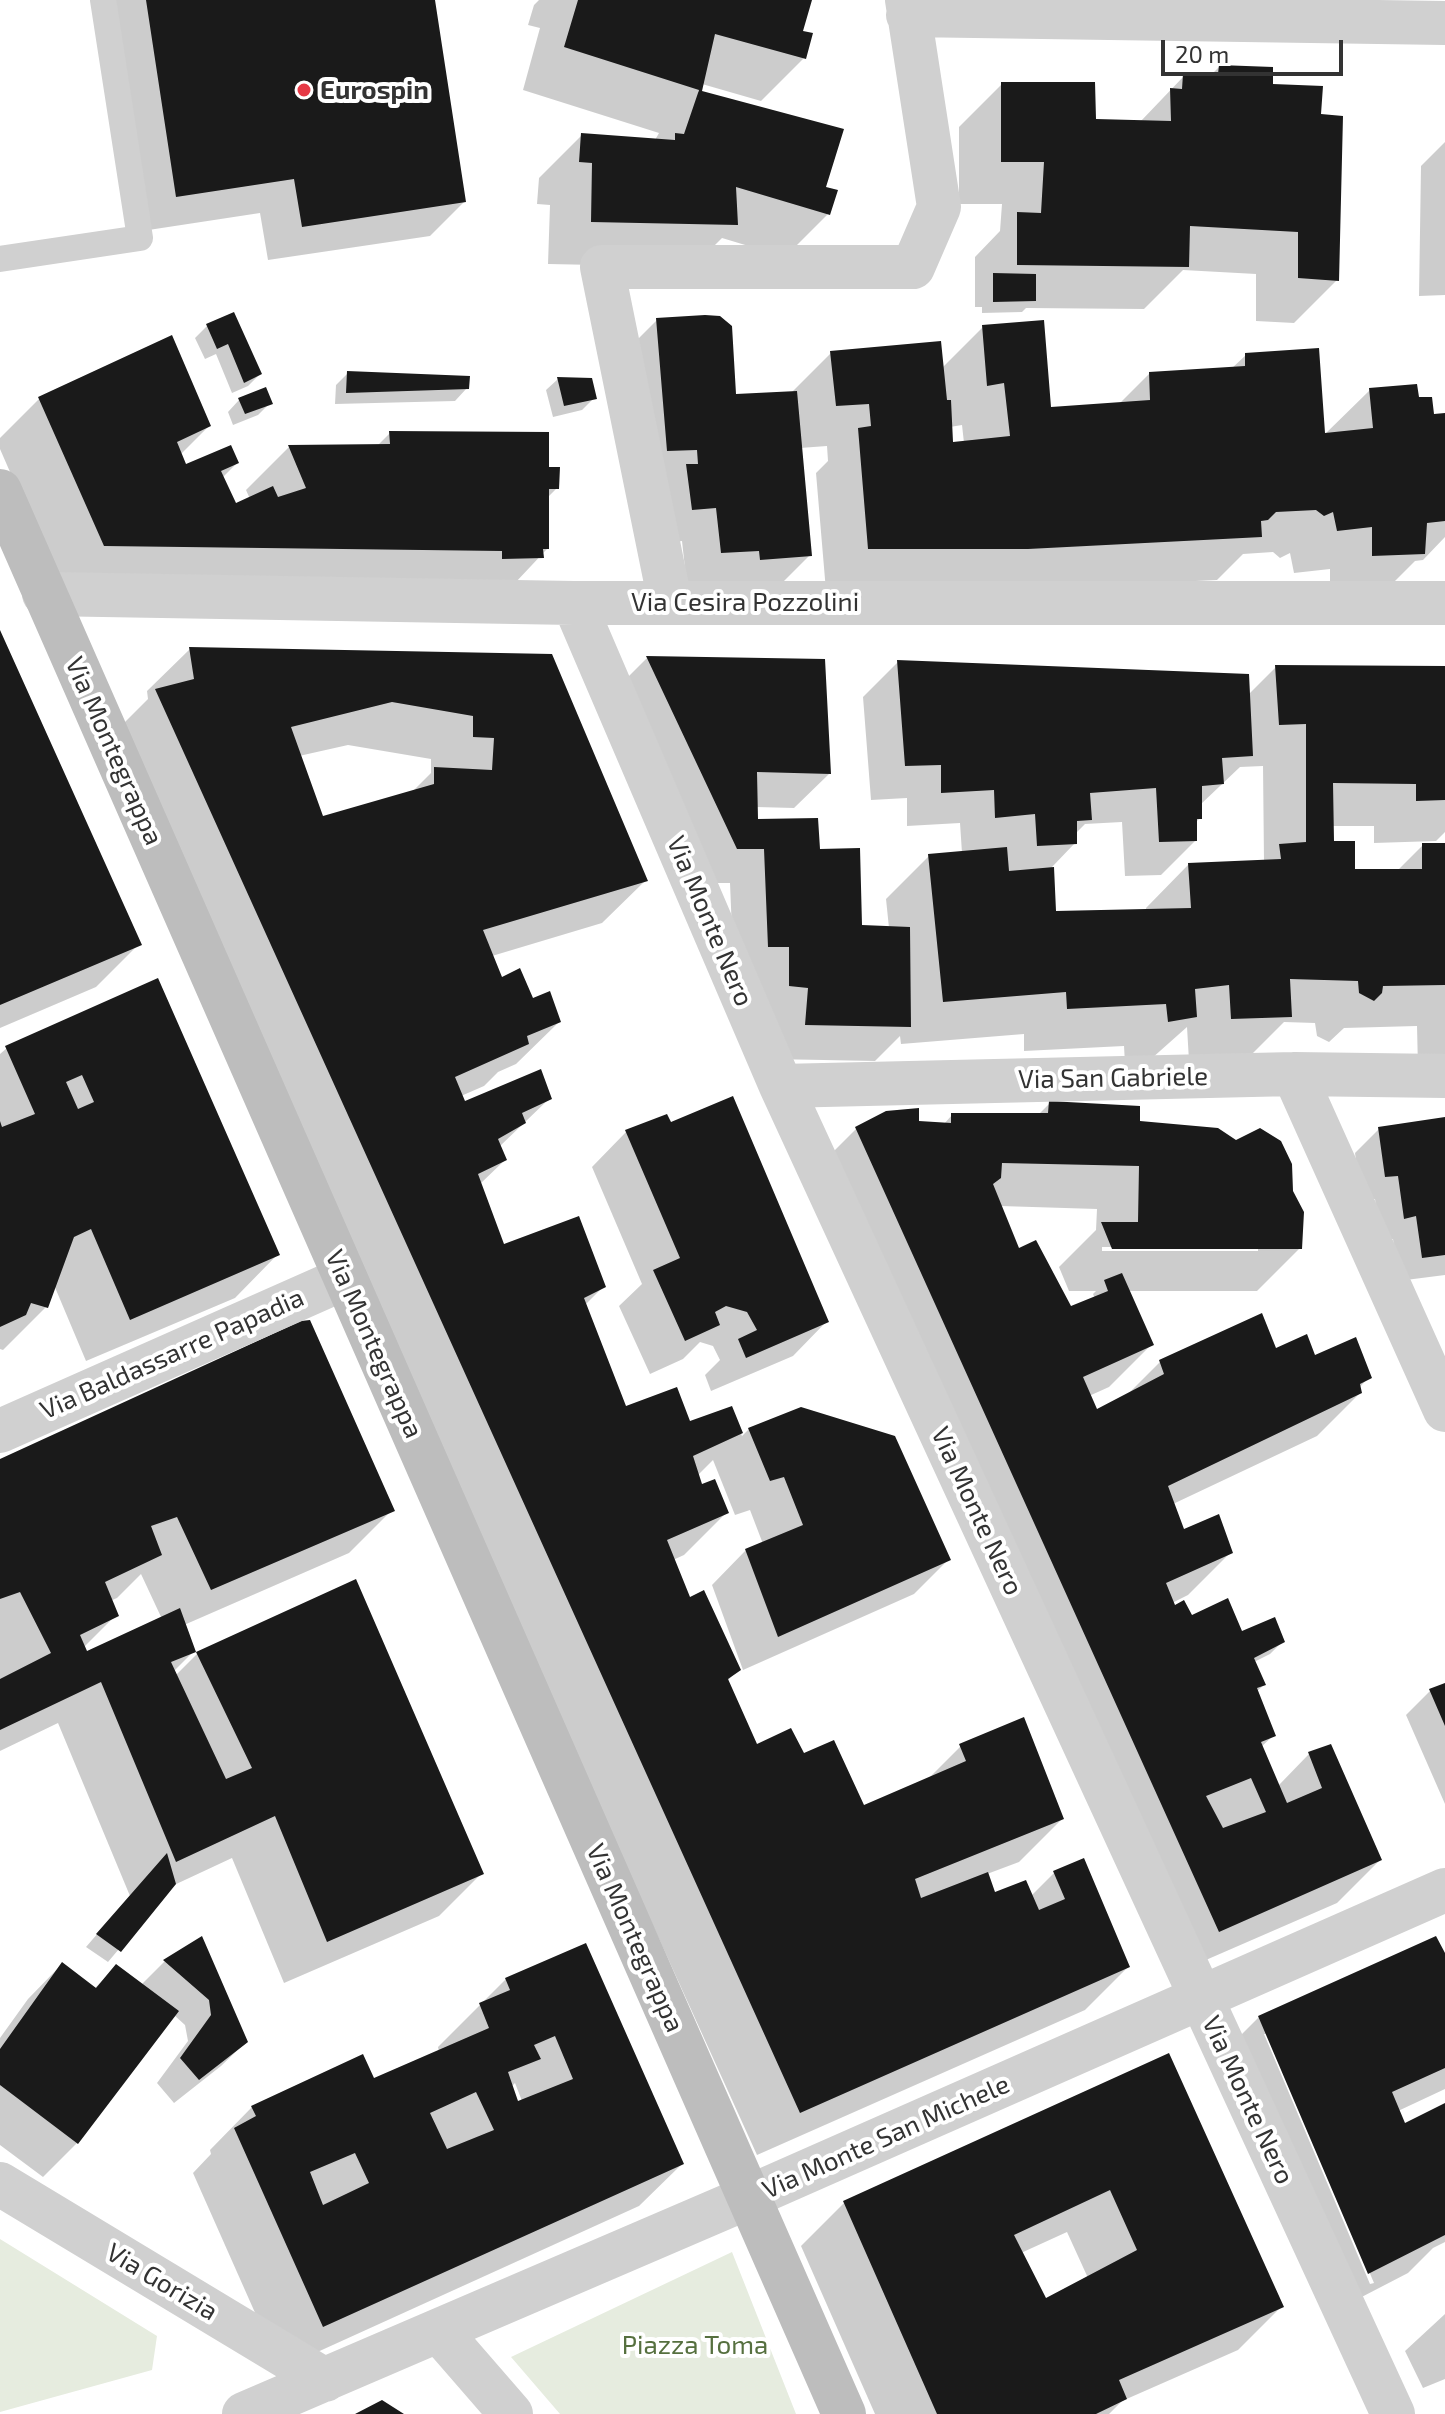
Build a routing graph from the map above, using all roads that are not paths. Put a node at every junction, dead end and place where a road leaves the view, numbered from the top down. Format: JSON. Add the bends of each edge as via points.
{"nodes":[{"id":1,"x":103,"y":0,"type":"edge"},
{"id":2,"x":907,"y":7,"type":"edge"},
{"id":3,"x":1445,"y":23,"type":"edge"},
{"id":4,"x":0,"y":259,"type":"edge"},
{"id":5,"x":0,"y":491,"type":"edge"},
{"id":6,"x":44,"y":594,"type":"junction"},
{"id":7,"x":670,"y":602,"type":"junction"},
{"id":8,"x":574,"y":603,"type":"junction"},
{"id":9,"x":1445,"y":603,"type":"edge"},
{"id":10,"x":1294,"y":1074,"type":"junction"},
{"id":11,"x":1445,"y":1076,"type":"edge"},
{"id":12,"x":781,"y":1086,"type":"junction"},
{"id":13,"x":345,"y":1278,"type":"junction"},
{"id":14,"x":1445,"y":1410,"type":"edge"},
{"id":15,"x":0,"y":1431,"type":"edge"},
{"id":16,"x":1445,"y":1890,"type":"edge"},
{"id":17,"x":1201,"y":1996,"type":"junction"},
{"id":18,"x":0,"y":2184,"type":"edge"},
{"id":19,"x":749,"y":2197,"type":"junction"},
{"id":20,"x":439,"y":2331,"type":"junction"},
{"id":21,"x":325,"y":2380,"type":"junction"},
{"id":22,"x":244,"y":2414,"type":"edge"},
{"id":23,"x":511,"y":2414,"type":"edge"},
{"id":24,"x":844,"y":2414,"type":"edge"},
{"id":25,"x":1393,"y":2414,"type":"edge"}],
"edges":[{"from":1,"to":4,"type":"lane","via":[[140,238]]},
{"from":2,"to":3,"type":"street"},
{"from":2,"to":7,"type":"street","via":[[939,207],[913,267],[602,267]]},
{"from":5,"to":6,"type":"main road","name":"Via Montegrappa"},
{"from":6,"to":8,"type":"street","name":"Via Cesira Pozzolini"},
{"from":6,"to":13,"type":"main road","name":"Via Montegrappa"},
{"from":7,"to":8,"type":"street","name":"Via Cesira Pozzolini"},
{"from":7,"to":9,"type":"street","name":"Via Cesira Pozzolini"},
{"from":8,"to":12,"type":"street","name":"Via Monte Nero"},
{"from":10,"to":11,"type":"street","name":"Via San Gabriele"},
{"from":10,"to":12,"type":"street","name":"Via San Gabriele"},
{"from":10,"to":14,"type":"street"},
{"from":12,"to":17,"type":"street","name":"Via Monte Nero"},
{"from":13,"to":15,"type":"street","name":"Via Baldassarre Papadia"},
{"from":13,"to":19,"type":"main road","name":"Via Montegrappa"},
{"from":16,"to":17,"type":"street","name":"Via Monte San Michele"},
{"from":17,"to":19,"type":"street","name":"Via Monte San Michele"},
{"from":17,"to":25,"type":"street","name":"Via Monte Nero"},
{"from":18,"to":21,"type":"street","name":"Via Gorizia"},
{"from":19,"to":20,"type":"street","name":"Via Monte San Michele"},
{"from":19,"to":24,"type":"main road"},
{"from":20,"to":21,"type":"street","name":"Via Monte San Michele"},
{"from":20,"to":23,"type":"street"},
{"from":21,"to":22,"type":"street","name":"Via Monte San Michele"}]}
